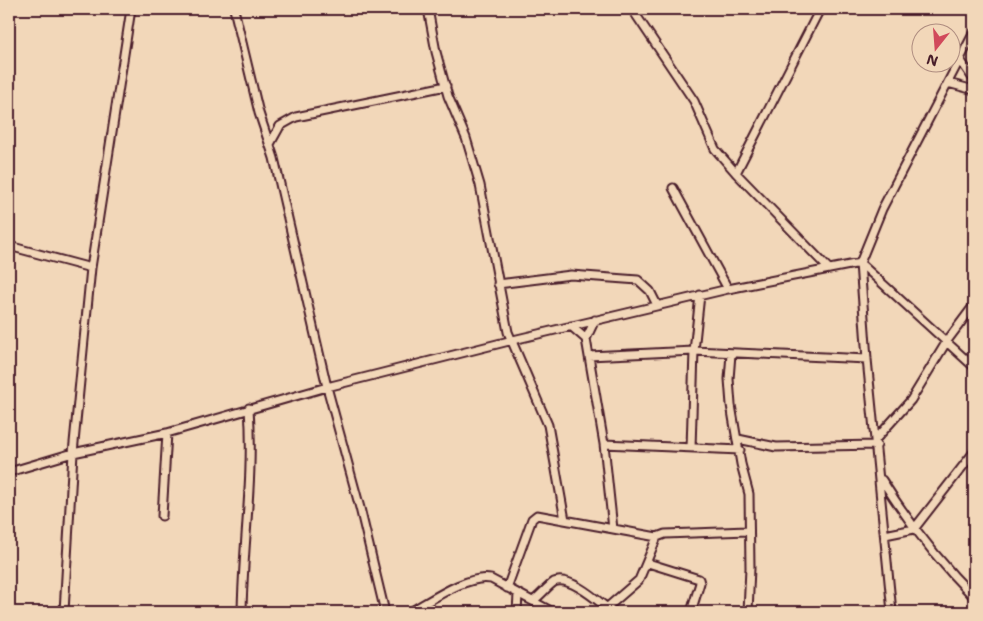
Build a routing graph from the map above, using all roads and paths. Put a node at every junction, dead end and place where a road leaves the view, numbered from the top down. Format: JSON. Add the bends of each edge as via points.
{"nodes":[{"id":1,"x":131,"y":9,"type":"edge"},
{"id":2,"x":234,"y":9,"type":"edge"},
{"id":3,"x":428,"y":9,"type":"edge"},
{"id":4,"x":632,"y":9,"type":"edge"},
{"id":5,"x":820,"y":9,"type":"edge"},
{"id":6,"x":974,"y":32,"type":"edge"},
{"id":7,"x":960,"y":61,"type":"joint"},
{"id":8,"x":954,"y":72,"type":"edge"},
{"id":9,"x":974,"y":80,"type":"edge"},
{"id":10,"x":948,"y":83,"type":"junction"},
{"id":11,"x":446,"y":86,"type":"junction"},
{"id":12,"x":974,"y":90,"type":"edge"},
{"id":13,"x":270,"y":144,"type":"junction"},
{"id":14,"x":736,"y":173,"type":"junction"},
{"id":15,"x":673,"y":188,"type":"dead end"},
{"id":16,"x":9,"y":246,"type":"edge"},
{"id":17,"x":860,"y":263,"type":"junction"},
{"id":18,"x":91,"y":268,"type":"junction"},
{"id":19,"x":829,"y":269,"type":"junction"},
{"id":20,"x":498,"y":284,"type":"junction"},
{"id":21,"x":728,"y":289,"type":"junction"},
{"id":22,"x":700,"y":295,"type":"junction"},
{"id":23,"x":974,"y":305,"type":"edge"},
{"id":24,"x":657,"y":306,"type":"junction"},
{"id":25,"x":595,"y":320,"type":"junction"},
{"id":26,"x":571,"y":326,"type":"junction"},
{"id":27,"x":586,"y":339,"type":"junction"},
{"id":28,"x":513,"y":340,"type":"junction"},
{"id":29,"x":947,"y":341,"type":"junction"},
{"id":30,"x":694,"y":351,"type":"junction"},
{"id":31,"x":731,"y":354,"type":"junction"},
{"id":32,"x":589,"y":356,"type":"junction"},
{"id":33,"x":867,"y":359,"type":"junction"},
{"id":34,"x":974,"y":367,"type":"edge"},
{"id":35,"x":327,"y":387,"type":"junction"},
{"id":36,"x":249,"y":408,"type":"junction"},
{"id":37,"x":167,"y":433,"type":"junction"},
{"id":38,"x":738,"y":439,"type":"junction"},
{"id":39,"x":876,"y":442,"type":"junction"},
{"id":40,"x":604,"y":444,"type":"junction"},
{"id":41,"x":691,"y":448,"type":"junction"},
{"id":42,"x":740,"y":450,"type":"junction"},
{"id":43,"x":974,"y":452,"type":"edge"},
{"id":44,"x":73,"y":453,"type":"junction"},
{"id":45,"x":9,"y":472,"type":"edge"},
{"id":46,"x":881,"y":478,"type":"junction"},
{"id":47,"x":162,"y":516,"type":"dead end"},
{"id":48,"x":565,"y":520,"type":"junction"},
{"id":49,"x":613,"y":529,"type":"junction"},
{"id":50,"x":914,"y":529,"type":"junction"},
{"id":51,"x":748,"y":531,"type":"junction"},
{"id":52,"x":886,"y":535,"type":"junction"},
{"id":53,"x":657,"y":537,"type":"junction"},
{"id":54,"x":648,"y":563,"type":"junction"},
{"id":55,"x":506,"y":588,"type":"junction"},
{"id":56,"x":518,"y":594,"type":"junction"},
{"id":57,"x":974,"y":597,"type":"edge"},
{"id":58,"x":533,"y":601,"type":"junction"},
{"id":59,"x":605,"y":610,"type":"edge"},
{"id":60,"x":64,"y":612,"type":"edge"},
{"id":61,"x":242,"y":612,"type":"edge"},
{"id":62,"x":385,"y":612,"type":"edge"},
{"id":63,"x":410,"y":612,"type":"edge"},
{"id":64,"x":517,"y":612,"type":"edge"},
{"id":65,"x":553,"y":612,"type":"edge"},
{"id":66,"x":691,"y":612,"type":"edge"},
{"id":67,"x":748,"y":612,"type":"edge"},
{"id":68,"x":892,"y":612,"type":"edge"}],
"edges":[{"from":1,"to":18,"type":"street"},
{"from":2,"to":13,"type":"street","via":[[259,113]]},
{"from":3,"to":11,"type":"street"},
{"from":4,"to":14,"type":"street","via":[[689,93],[712,143]]},
{"from":5,"to":14,"type":"street"},
{"from":6,"to":7,"type":"street"},
{"from":7,"to":9,"type":"street"},
{"from":8,"to":10,"type":"street"},
{"from":10,"to":12,"type":"street"},
{"from":10,"to":17,"type":"street","via":[[882,209]]},
{"from":11,"to":13,"type":"street","via":[[296,117],[280,126]]},
{"from":11,"to":20,"type":"street","via":[[480,185]]},
{"from":13,"to":35,"type":"street"},
{"from":14,"to":19,"type":"street"},
{"from":15,"to":21,"type":"street"},
{"from":16,"to":18,"type":"street"},
{"from":17,"to":19,"type":"street"},
{"from":17,"to":29,"type":"street"},
{"from":17,"to":33,"type":"street"},
{"from":18,"to":44,"type":"street"},
{"from":19,"to":21,"type":"street"},
{"from":20,"to":24,"type":"street","via":[[571,275],[638,280],[650,291]]},
{"from":20,"to":28,"type":"street","via":[[508,332]]},
{"from":21,"to":22,"type":"street"},
{"from":22,"to":24,"type":"street"},
{"from":22,"to":30,"type":"street"},
{"from":23,"to":29,"type":"street"},
{"from":24,"to":25,"type":"street"},
{"from":25,"to":26,"type":"street"},
{"from":25,"to":27,"type":"street"},
{"from":26,"to":27,"type":"street"},
{"from":26,"to":28,"type":"street"},
{"from":27,"to":32,"type":"street"},
{"from":28,"to":35,"type":"street"},
{"from":28,"to":48,"type":"street","via":[[548,425]]},
{"from":29,"to":34,"type":"street"},
{"from":29,"to":39,"type":"street","via":[[911,400]]},
{"from":30,"to":31,"type":"street"},
{"from":30,"to":32,"type":"street"},
{"from":30,"to":41,"type":"street"},
{"from":31,"to":33,"type":"street"},
{"from":31,"to":38,"type":"street","via":[[729,379]]},
{"from":32,"to":40,"type":"street"},
{"from":33,"to":39,"type":"street"},
{"from":35,"to":36,"type":"street"},
{"from":35,"to":62,"type":"street"},
{"from":36,"to":37,"type":"street"},
{"from":36,"to":61,"type":"street","via":[[251,482],[243,558]]},
{"from":37,"to":44,"type":"street"},
{"from":37,"to":47,"type":"street"},
{"from":38,"to":39,"type":"street","via":[[776,448]]},
{"from":38,"to":42,"type":"street"},
{"from":39,"to":46,"type":"street"},
{"from":40,"to":41,"type":"street"},
{"from":40,"to":49,"type":"street"},
{"from":41,"to":42,"type":"street"},
{"from":42,"to":51,"type":"street","via":[[749,494]]},
{"from":43,"to":50,"type":"street"},
{"from":44,"to":45,"type":"street"},
{"from":44,"to":60,"type":"street"},
{"from":46,"to":50,"type":"street"},
{"from":46,"to":52,"type":"street"},
{"from":48,"to":49,"type":"street"},
{"from":48,"to":55,"type":"street","via":[[534,516]]},
{"from":49,"to":53,"type":"street"},
{"from":50,"to":52,"type":"street"},
{"from":50,"to":57,"type":"street"},
{"from":51,"to":53,"type":"street"},
{"from":51,"to":67,"type":"street"},
{"from":52,"to":68,"type":"street"},
{"from":53,"to":54,"type":"street"},
{"from":54,"to":59,"type":"street","via":[[639,580]]},
{"from":54,"to":66,"type":"street","via":[[699,579]]},
{"from":55,"to":56,"type":"street"},
{"from":55,"to":63,"type":"street","via":[[482,577],[437,596]]},
{"from":56,"to":58,"type":"street"},
{"from":56,"to":64,"type":"street"},
{"from":58,"to":59,"type":"street","via":[[555,582],[561,581],[587,591]]},
{"from":58,"to":65,"type":"street"}]}
